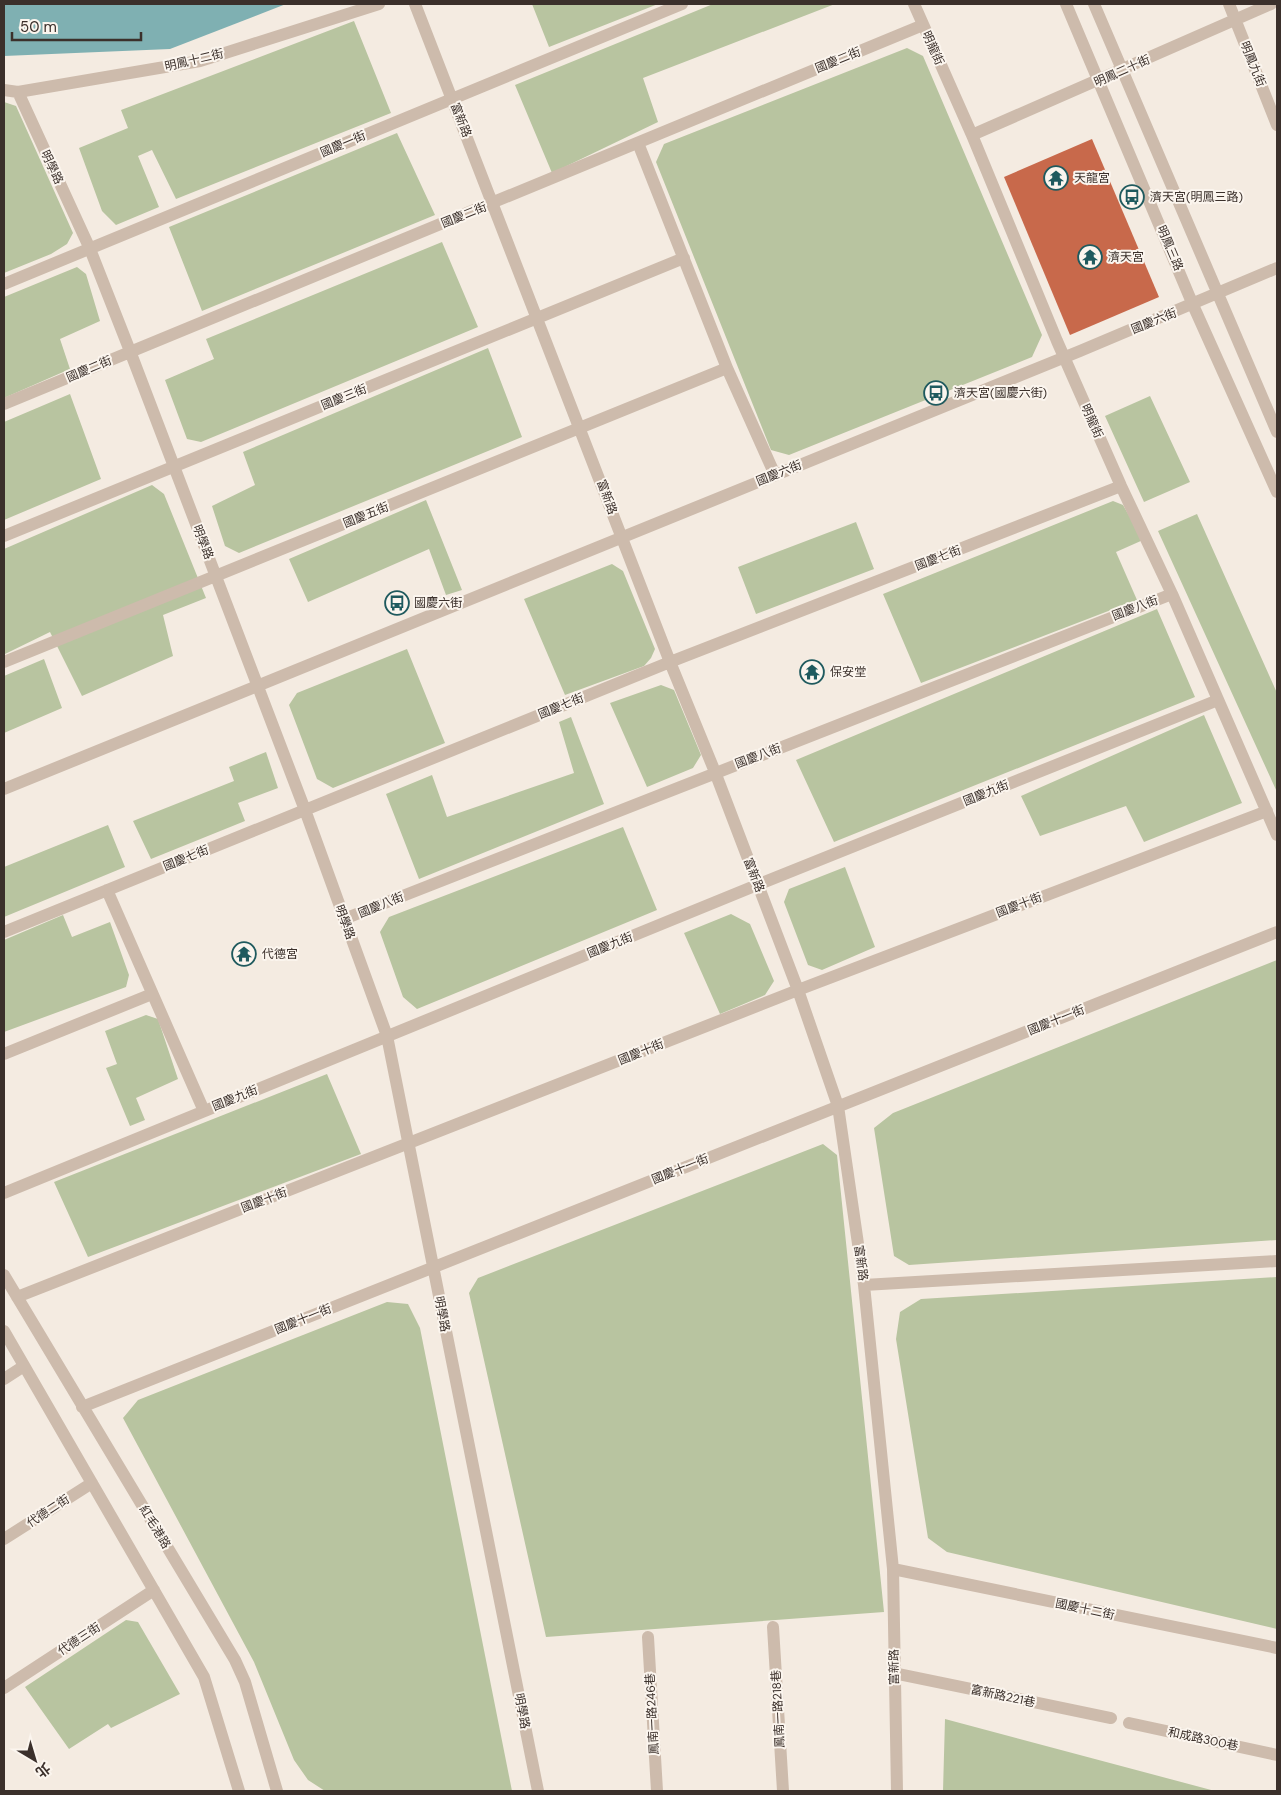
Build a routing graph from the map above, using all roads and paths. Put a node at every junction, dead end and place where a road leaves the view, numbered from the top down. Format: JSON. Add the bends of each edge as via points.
{"nodes":[{"id":1,"x":379,"y":4,"type":"edge"},
{"id":2,"x":415,"y":4,"type":"edge"},
{"id":3,"x":682,"y":4,"type":"edge"},
{"id":4,"x":914,"y":4,"type":"edge"},
{"id":5,"x":1066,"y":4,"type":"edge"},
{"id":6,"x":1094,"y":4,"type":"edge"},
{"id":7,"x":1229,"y":4,"type":"edge"},
{"id":8,"x":1270,"y":4,"type":"edge"},
{"id":9,"x":1235,"y":20,"type":"junction"},
{"id":10,"x":923,"y":25,"type":"junction"},
{"id":11,"x":1122,"y":70,"type":"junction"},
{"id":12,"x":1099,"y":81,"type":"junction"},
{"id":13,"x":4,"y":90,"type":"edge"},
{"id":14,"x":18,"y":92,"type":"junction"},
{"id":15,"x":453,"y":98,"type":"junction"},
{"id":16,"x":1277,"y":125,"type":"edge"},
{"id":17,"x":972,"y":135,"type":"junction"},
{"id":18,"x":638,"y":143,"type":"junction"},
{"id":19,"x":493,"y":203,"type":"junction"},
{"id":20,"x":90,"y":249,"type":"junction"},
{"id":21,"x":684,"y":258,"type":"junction"},
{"id":22,"x":1277,"y":268,"type":"edge"},
{"id":23,"x":4,"y":284,"type":"edge"},
{"id":24,"x":1217,"y":293,"type":"junction"},
{"id":25,"x":1194,"y":305,"type":"junction"},
{"id":26,"x":538,"y":318,"type":"junction"},
{"id":27,"x":130,"y":351,"type":"junction"},
{"id":28,"x":1064,"y":358,"type":"junction"},
{"id":29,"x":727,"y":368,"type":"junction"},
{"id":30,"x":4,"y":404,"type":"edge"},
{"id":31,"x":581,"y":427,"type":"junction"},
{"id":32,"x":1277,"y":432,"type":"edge"},
{"id":33,"x":174,"y":467,"type":"junction"},
{"id":34,"x":775,"y":475,"type":"junction"},
{"id":35,"x":1121,"y":486,"type":"junction"},
{"id":36,"x":1277,"y":492,"type":"edge"},
{"id":37,"x":4,"y":536,"type":"edge"},
{"id":38,"x":622,"y":537,"type":"junction"},
{"id":39,"x":216,"y":576,"type":"junction"},
{"id":40,"x":1172,"y":594,"type":"junction"},
{"id":41,"x":4,"y":662,"type":"edge"},
{"id":42,"x":670,"y":662,"type":"junction"},
{"id":43,"x":258,"y":685,"type":"junction"},
{"id":44,"x":1218,"y":700,"type":"junction"},
{"id":45,"x":715,"y":772,"type":"junction"},
{"id":46,"x":4,"y":789,"type":"edge"},
{"id":47,"x":305,"y":810,"type":"junction"},
{"id":48,"x":1267,"y":810,"type":"junction"},
{"id":49,"x":1277,"y":835,"type":"edge"},
{"id":50,"x":757,"y":884,"type":"junction"},
{"id":51,"x":107,"y":890,"type":"junction"},
{"id":52,"x":344,"y":919,"type":"junction"},
{"id":53,"x":4,"y":932,"type":"edge"},
{"id":54,"x":1277,"y":932,"type":"edge"},
{"id":55,"x":798,"y":990,"type":"junction"},
{"id":56,"x":152,"y":994,"type":"junction"},
{"id":57,"x":388,"y":1036,"type":"junction"},
{"id":58,"x":4,"y":1054,"type":"edge"},
{"id":59,"x":838,"y":1106,"type":"junction"},
{"id":60,"x":204,"y":1111,"type":"junction"},
{"id":61,"x":409,"y":1143,"type":"junction"},
{"id":62,"x":4,"y":1193,"type":"edge"},
{"id":63,"x":1277,"y":1261,"type":"edge"},
{"id":64,"x":432,"y":1268,"type":"junction"},
{"id":65,"x":4,"y":1275,"type":"edge"},
{"id":66,"x":864,"y":1285,"type":"junction"},
{"id":67,"x":17,"y":1297,"type":"junction"},
{"id":68,"x":4,"y":1330,"type":"edge"},
{"id":69,"x":24,"y":1366,"type":"junction"},
{"id":70,"x":4,"y":1379,"type":"edge"},
{"id":71,"x":82,"y":1407,"type":"junction"},
{"id":72,"x":92,"y":1482,"type":"junction"},
{"id":73,"x":4,"y":1539,"type":"edge"},
{"id":74,"x":893,"y":1569,"type":"junction"},
{"id":75,"x":154,"y":1590,"type":"junction"},
{"id":76,"x":773,"y":1627,"type":"dead end"},
{"id":77,"x":648,"y":1637,"type":"dead end"},
{"id":78,"x":1277,"y":1648,"type":"edge"},
{"id":79,"x":894,"y":1673,"type":"junction"},
{"id":80,"x":4,"y":1688,"type":"edge"},
{"id":81,"x":1111,"y":1718,"type":"dead end"},
{"id":82,"x":1129,"y":1723,"type":"dead end"},
{"id":83,"x":1277,"y":1755,"type":"edge"},
{"id":84,"x":239,"y":1791,"type":"edge"},
{"id":85,"x":277,"y":1791,"type":"edge"},
{"id":86,"x":538,"y":1791,"type":"edge"},
{"id":87,"x":657,"y":1791,"type":"edge"},
{"id":88,"x":782,"y":1791,"type":"edge"},
{"id":89,"x":897,"y":1791,"type":"edge"}],
"edges":[{"from":1,"to":14,"type":"street","name":"明鳳十二街","via":[[200,61]]},
{"from":2,"to":15,"type":"street","name":"富新路"},
{"from":3,"to":15,"type":"street","name":"國慶一街"},
{"from":4,"to":10,"type":"street","name":"明龍街"},
{"from":5,"to":12,"type":"street","name":"明鳳三路"},
{"from":6,"to":11,"type":"street","name":"明鳳三路"},
{"from":7,"to":9,"type":"street","name":"明鳳九街"},
{"from":8,"to":9,"type":"street","name":"明鳳二十街"},
{"from":9,"to":11,"type":"street","name":"明鳳二十街"},
{"from":9,"to":16,"type":"street","name":"明鳳九街"},
{"from":10,"to":17,"type":"street","name":"明龍街"},
{"from":10,"to":18,"type":"street","name":"國慶二街"},
{"from":11,"to":12,"type":"street","name":"明鳳二十街"},
{"from":11,"to":24,"type":"street","name":"明鳳三路"},
{"from":12,"to":17,"type":"street","name":"明鳳二十街"},
{"from":12,"to":25,"type":"street","name":"明鳳三路"},
{"from":13,"to":14,"type":"street","name":"明鳳十二街"},
{"from":14,"to":20,"type":"street","name":"明學路"},
{"from":15,"to":19,"type":"street","name":"富新路"},
{"from":15,"to":20,"type":"street","name":"國慶一街"},
{"from":17,"to":28,"type":"street","name":"明龍街"},
{"from":18,"to":19,"type":"street","name":"國慶二街"},
{"from":18,"to":21,"type":"street"},
{"from":19,"to":26,"type":"street","name":"富新路"},
{"from":19,"to":27,"type":"street","name":"國慶二街"},
{"from":20,"to":23,"type":"street","name":"國慶一街"},
{"from":20,"to":27,"type":"street","name":"明學路"},
{"from":21,"to":26,"type":"street","name":"國慶三街"},
{"from":21,"to":29,"type":"street"},
{"from":22,"to":24,"type":"street","name":"國慶六街"},
{"from":24,"to":25,"type":"street","name":"國慶六街"},
{"from":24,"to":32,"type":"street","name":"明鳳三路"},
{"from":25,"to":28,"type":"street","name":"國慶六街"},
{"from":25,"to":36,"type":"street","name":"明鳳三路"},
{"from":26,"to":31,"type":"street","name":"富新路"},
{"from":26,"to":33,"type":"street","name":"國慶三街"},
{"from":27,"to":30,"type":"street","name":"國慶二街"},
{"from":27,"to":33,"type":"street","name":"明學路"},
{"from":28,"to":34,"type":"street","name":"國慶六街"},
{"from":28,"to":35,"type":"street","name":"明龍街"},
{"from":29,"to":31,"type":"street","name":"國慶五街"},
{"from":29,"to":34,"type":"street"},
{"from":31,"to":38,"type":"street","name":"富新路"},
{"from":31,"to":39,"type":"street","name":"國慶五街"},
{"from":33,"to":37,"type":"street","name":"國慶三街"},
{"from":33,"to":39,"type":"street","name":"明學路"},
{"from":34,"to":38,"type":"street","name":"國慶六街"},
{"from":35,"to":40,"type":"street","name":"明龍街"},
{"from":35,"to":42,"type":"street","name":"國慶七街"},
{"from":38,"to":42,"type":"street","name":"富新路"},
{"from":38,"to":43,"type":"street","name":"國慶六街"},
{"from":39,"to":41,"type":"street","name":"國慶五街"},
{"from":39,"to":43,"type":"street","name":"明學路"},
{"from":40,"to":44,"type":"street","name":"明龍街"},
{"from":40,"to":45,"type":"street","name":"國慶八街"},
{"from":42,"to":45,"type":"street","name":"富新路"},
{"from":42,"to":47,"type":"street","name":"國慶七街"},
{"from":43,"to":46,"type":"street","name":"國慶六街"},
{"from":43,"to":47,"type":"street","name":"明學路"},
{"from":44,"to":48,"type":"street","name":"明龍街"},
{"from":44,"to":50,"type":"street","name":"國慶九街"},
{"from":45,"to":50,"type":"street","name":"富新路"},
{"from":45,"to":52,"type":"street","name":"國慶八街"},
{"from":47,"to":51,"type":"street","name":"國慶七街"},
{"from":47,"to":52,"type":"street","name":"明學路"},
{"from":48,"to":49,"type":"street","name":"明龍街"},
{"from":48,"to":55,"type":"street","name":"國慶十街"},
{"from":50,"to":55,"type":"street","name":"富新路"},
{"from":50,"to":57,"type":"street","name":"國慶九街"},
{"from":51,"to":53,"type":"street","name":"國慶七街"},
{"from":51,"to":56,"type":"street"},
{"from":52,"to":57,"type":"street","name":"明學路"},
{"from":54,"to":59,"type":"street","name":"國慶十一街"},
{"from":55,"to":59,"type":"street","name":"富新路"},
{"from":55,"to":61,"type":"street","name":"國慶十街"},
{"from":56,"to":58,"type":"street"},
{"from":56,"to":60,"type":"street"},
{"from":57,"to":60,"type":"street","name":"國慶九街"},
{"from":57,"to":61,"type":"street","name":"明學路"},
{"from":59,"to":64,"type":"street","name":"國慶十一街"},
{"from":59,"to":66,"type":"street","name":"富新路"},
{"from":60,"to":62,"type":"street","name":"國慶九街"},
{"from":61,"to":64,"type":"street","name":"明學路"},
{"from":61,"to":67,"type":"street","name":"國慶十街"},
{"from":63,"to":66,"type":"street"},
{"from":64,"to":71,"type":"street","name":"國慶十一街"},
{"from":64,"to":86,"type":"street","name":"明學路"},
{"from":65,"to":67,"type":"street","name":"紅毛港路"},
{"from":66,"to":74,"type":"street","name":"富新路"},
{"from":67,"to":71,"type":"street","name":"紅毛港路"},
{"from":68,"to":69,"type":"street"},
{"from":69,"to":70,"type":"street"},
{"from":69,"to":72,"type":"street"},
{"from":71,"to":85,"type":"street","name":"紅毛港路","via":[[235,1660],[245,1682]]},
{"from":72,"to":73,"type":"street","name":"代德二街"},
{"from":72,"to":75,"type":"street"},
{"from":74,"to":78,"type":"street","name":"國慶十二街"},
{"from":74,"to":79,"type":"street","name":"富新路"},
{"from":75,"to":80,"type":"street","name":"代德三街"},
{"from":75,"to":84,"type":"street","via":[[204,1677]]},
{"from":76,"to":88,"type":"street","name":"鳳南一路218巷"},
{"from":77,"to":87,"type":"street","name":"鳳南一路246巷"},
{"from":79,"to":81,"type":"street","name":"富新路221巷"},
{"from":79,"to":89,"type":"street","name":"富新路"},
{"from":82,"to":83,"type":"street","name":"和成路300巷"}]}
